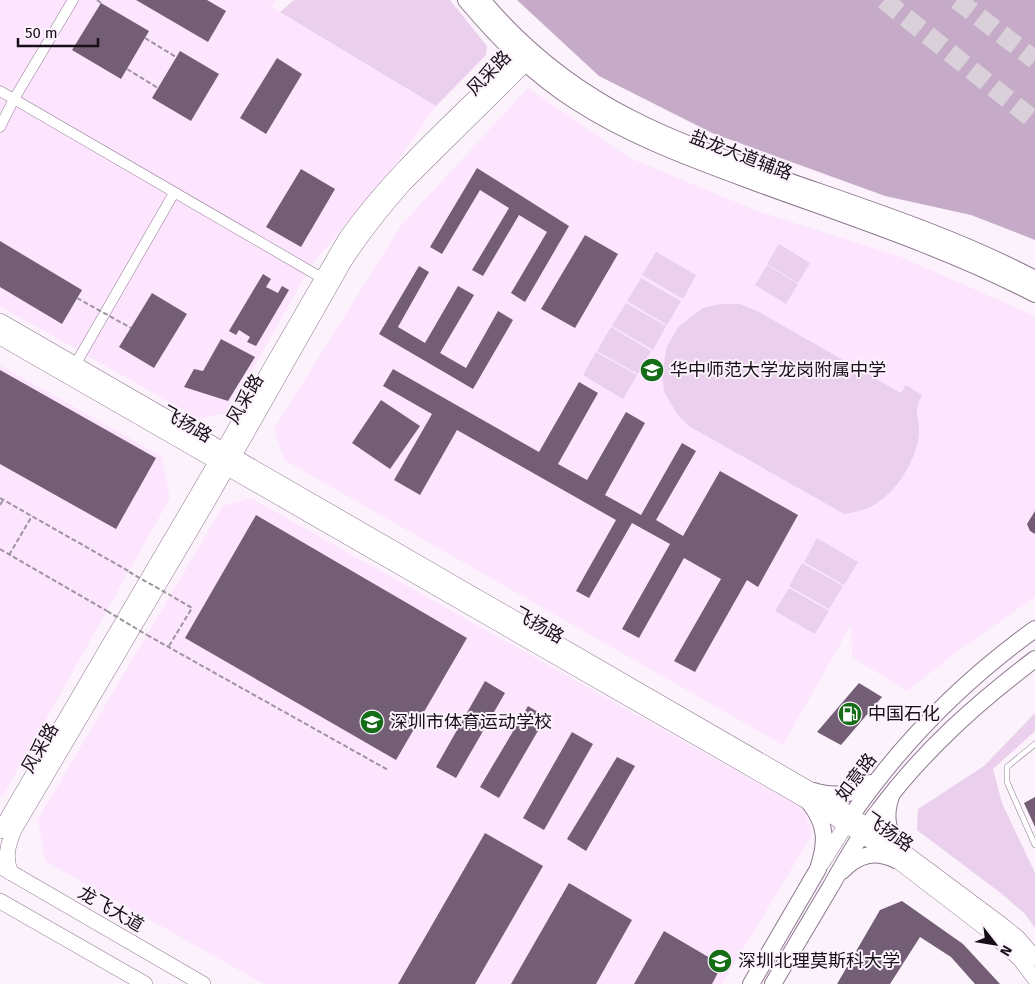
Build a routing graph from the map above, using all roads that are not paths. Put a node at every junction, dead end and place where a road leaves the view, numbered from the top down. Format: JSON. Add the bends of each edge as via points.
{"nodes":[{"id":1,"x":73,"y":0,"type":"edge"},
{"id":2,"x":466,"y":0,"type":"edge"},
{"id":3,"x":482,"y":0,"type":"edge"},
{"id":4,"x":524,"y":56,"type":"junction"},
{"id":5,"x":0,"y":91,"type":"edge"},
{"id":6,"x":14,"y":100,"type":"junction"},
{"id":7,"x":0,"y":111,"type":"edge"},
{"id":8,"x":0,"y":128,"type":"edge"},
{"id":9,"x":174,"y":193,"type":"junction"},
{"id":10,"x":1015,"y":268,"type":"junction"},
{"id":11,"x":1035,"y":274,"type":"edge"},
{"id":12,"x":322,"y":278,"type":"junction"},
{"id":13,"x":1035,"y":279,"type":"edge"},
{"id":14,"x":1035,"y":294,"type":"edge"},
{"id":15,"x":0,"y":321,"type":"edge"},
{"id":16,"x":0,"y":337,"type":"edge"},
{"id":17,"x":75,"y":365,"type":"junction"},
{"id":18,"x":225,"y":460,"type":"junction"},
{"id":19,"x":1035,"y":629,"type":"edge"},
{"id":20,"x":1035,"y":659,"type":"edge"},
{"id":21,"x":1035,"y":744,"type":"edge"},
{"id":22,"x":877,"y":779,"type":"junction"},
{"id":23,"x":892,"y":793,"type":"junction"},
{"id":24,"x":811,"y":796,"type":"junction"},
{"id":25,"x":848,"y":820,"type":"junction"},
{"id":26,"x":864,"y":830,"type":"junction"},
{"id":27,"x":0,"y":831,"type":"edge"},
{"id":28,"x":1035,"y":846,"type":"edge"},
{"id":29,"x":898,"y":855,"type":"junction"},
{"id":30,"x":818,"y":869,"type":"junction"},
{"id":31,"x":6,"y":870,"type":"edge"},
{"id":32,"x":835,"y":878,"type":"junction"},
{"id":33,"x":0,"y":901,"type":"edge"},
{"id":34,"x":1033,"y":953,"type":"edge"},
{"id":35,"x":1035,"y":979,"type":"edge"},
{"id":36,"x":145,"y":984,"type":"edge"},
{"id":37,"x":203,"y":984,"type":"edge"},
{"id":38,"x":751,"y":984,"type":"edge"},
{"id":39,"x":773,"y":984,"type":"edge"}],
"edges":[{"from":1,"to":6,"type":"street"},
{"from":2,"to":4,"type":"main road","name":"盐龙大道辅路","via":[[490,29]]},
{"from":3,"to":4,"type":"main road","name":"盐龙大道辅路","via":[[506,26]]},
{"from":4,"to":10,"type":"main road","name":"盐龙大道辅路","via":[[654,130]]},
{"from":4,"to":12,"type":"street","name":"风采路","via":[[384,189],[346,238]]},
{"from":4,"to":14,"type":"main road","name":"盐龙大道辅路","via":[[576,101],[647,140],[916,241]]},
{"from":4,"to":18,"type":"street","name":"风采路","via":[[404,184],[364,233]]},
{"from":5,"to":6,"type":"street"},
{"from":6,"to":7,"type":"street"},
{"from":6,"to":8,"type":"street"},
{"from":6,"to":9,"type":"street"},
{"from":9,"to":12,"type":"street"},
{"from":9,"to":17,"type":"street"},
{"from":10,"to":11,"type":"street"},
{"from":10,"to":13,"type":"main road","name":"盐龙大道辅路"},
{"from":12,"to":18,"type":"street","name":"风采路"},
{"from":15,"to":17,"type":"street","name":"飞扬路"},
{"from":16,"to":18,"type":"street","name":"飞扬路"},
{"from":17,"to":18,"type":"street","name":"飞扬路"},
{"from":18,"to":24,"type":"street","name":"飞扬路"},
{"from":18,"to":27,"type":"street","name":"风采路"},
{"from":18,"to":31,"type":"street","name":"风采路","via":[[14,830],[8,847]]},
{"from":19,"to":22,"type":"main road","name":"如意路","via":[[957,692]]},
{"from":20,"to":23,"type":"main road","via":[[950,729]]},
{"from":21,"to":28,"type":"lane","via":[[1008,767],[1007,782]]},
{"from":22,"to":24,"type":"main road","via":[[846,795]]},
{"from":22,"to":25,"type":"main road","name":"如意路"},
{"from":23,"to":26,"type":"main road"},
{"from":23,"to":29,"type":"main road","via":[[888,825]]},
{"from":24,"to":25,"type":"street","name":"飞扬路"},
{"from":24,"to":30,"type":"main road","via":[[825,840]]},
{"from":25,"to":26,"type":"street","name":"飞扬路"},
{"from":25,"to":30,"type":"street","name":"如意路"},
{"from":26,"to":29,"type":"street","name":"飞扬路"},
{"from":26,"to":32,"type":"main road"},
{"from":29,"to":32,"type":"main road","via":[[868,855],[851,863]]},
{"from":29,"to":34,"type":"street","name":"飞扬路","via":[[1002,925]]},
{"from":29,"to":35,"type":"street","name":"飞扬路","via":[[1006,944]]},
{"from":30,"to":38,"type":"main road","name":"如意路"},
{"from":31,"to":37,"type":"street","name":"龙飞大道"},
{"from":32,"to":39,"type":"main road"},
{"from":33,"to":36,"type":"street"}]}
